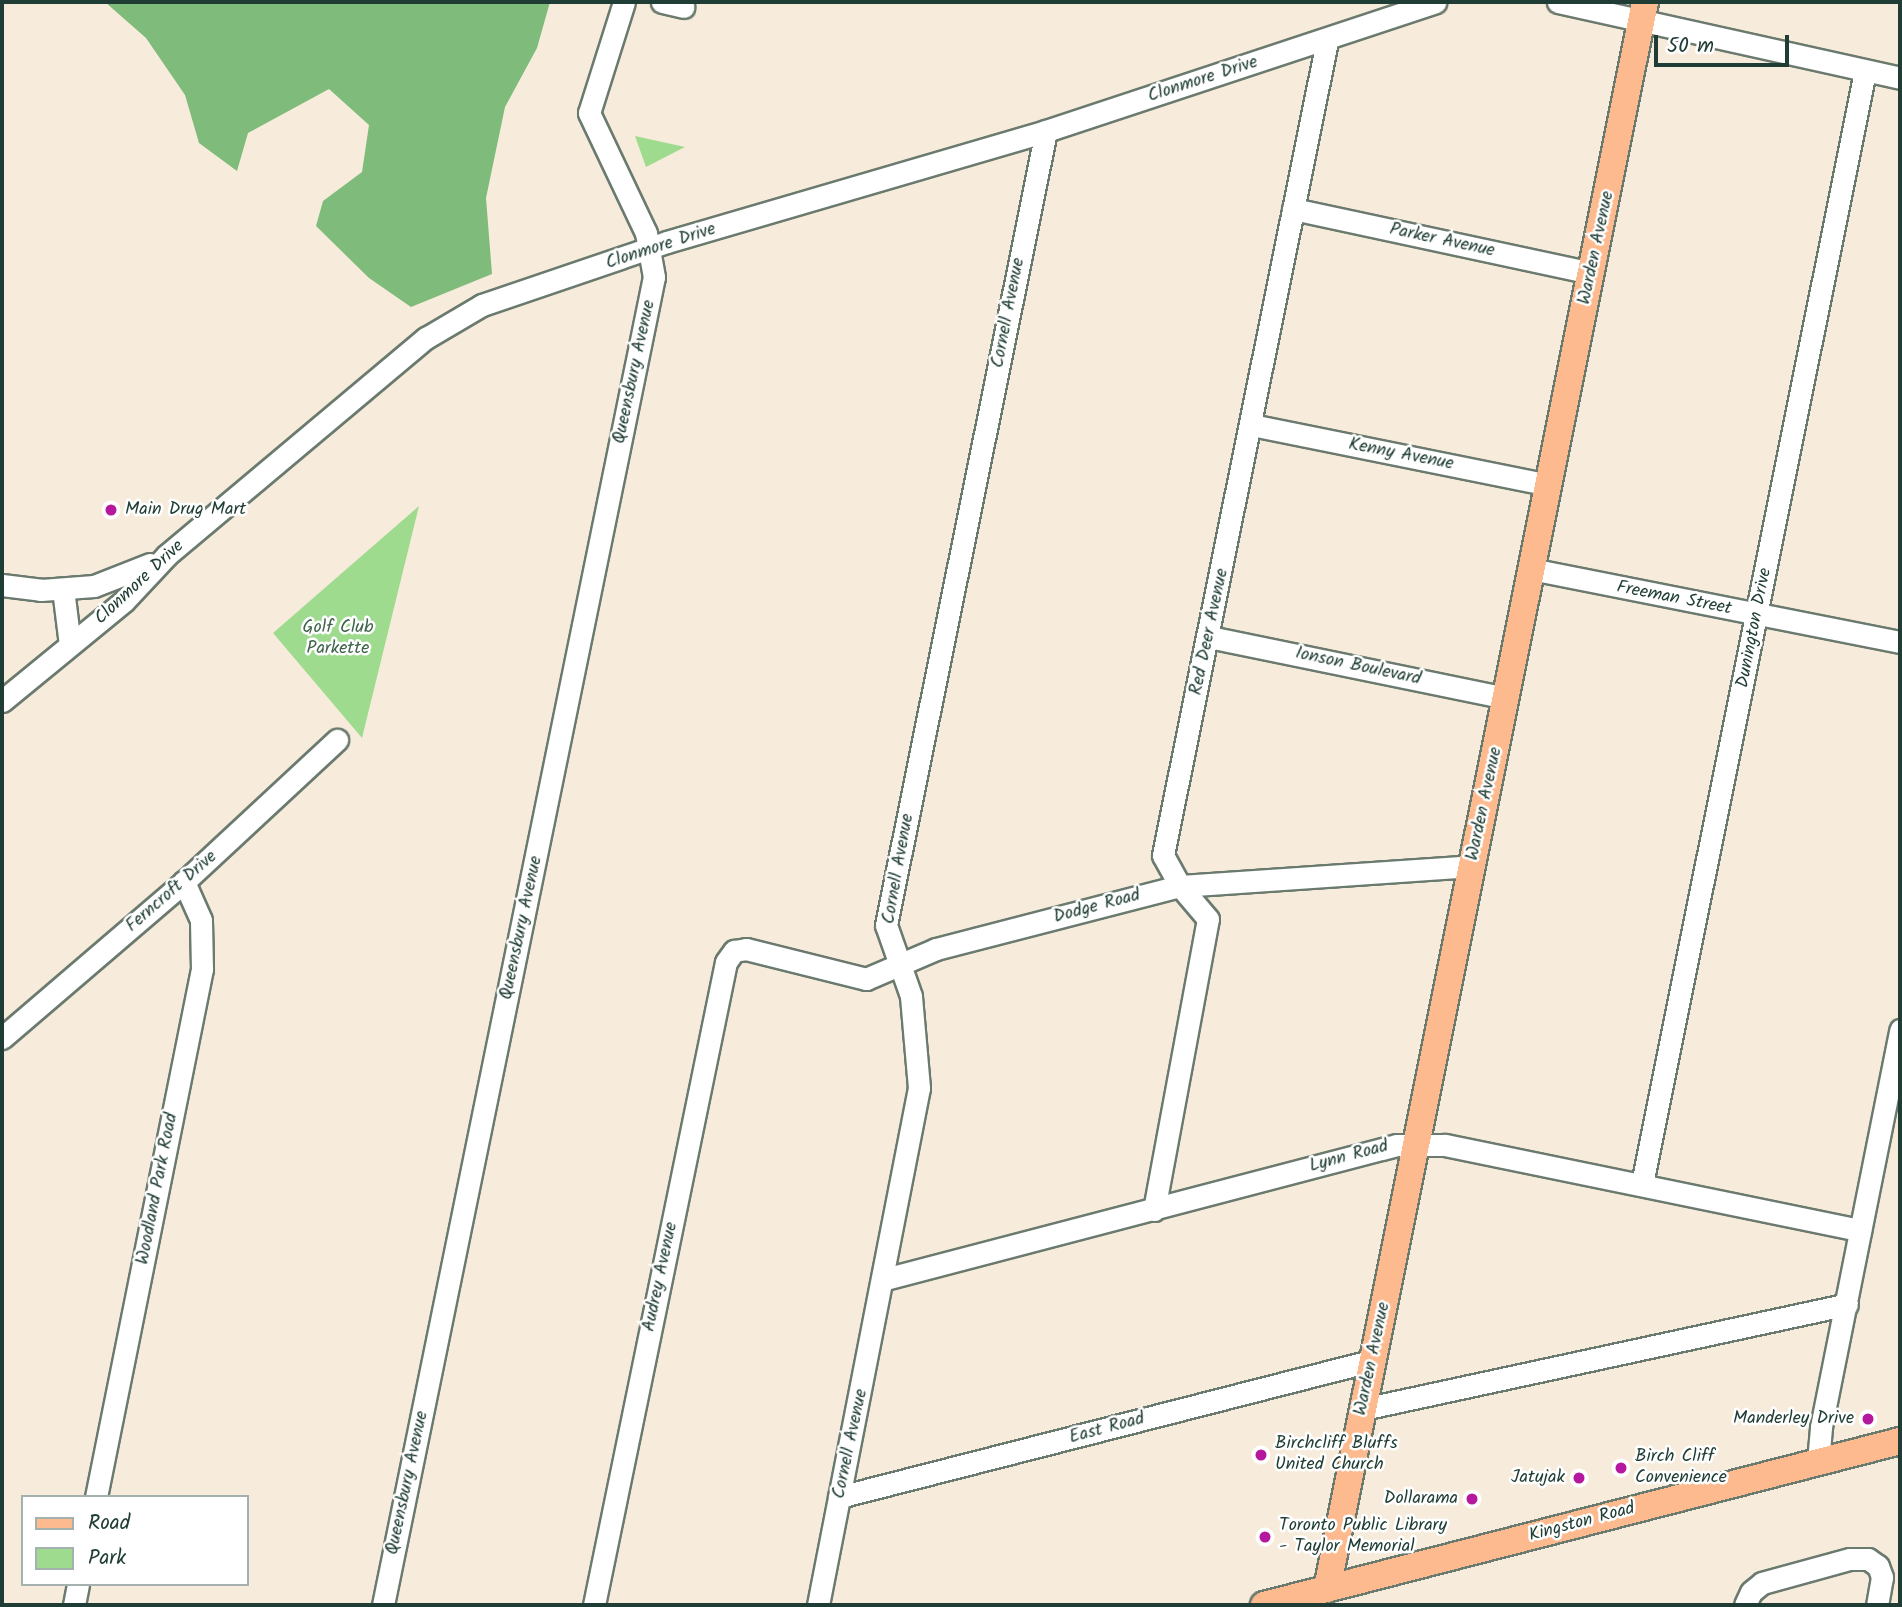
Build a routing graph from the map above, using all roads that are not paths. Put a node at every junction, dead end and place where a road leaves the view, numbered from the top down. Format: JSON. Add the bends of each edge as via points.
{"nodes":[{"id":1,"x":624,"y":2,"type":"edge"},
{"id":2,"x":662,"y":2,"type":"edge"},
{"id":3,"x":1435,"y":2,"type":"edge"},
{"id":4,"x":1558,"y":2,"type":"edge"},
{"id":5,"x":683,"y":7,"type":"dead end"},
{"id":6,"x":1643,"y":11,"type":"edge"},
{"id":7,"x":1327,"y":41,"type":"junction"},
{"id":8,"x":1864,"y":71,"type":"junction"},
{"id":9,"x":1900,"y":78,"type":"edge"},
{"id":10,"x":1046,"y":131,"type":"junction"},
{"id":11,"x":1293,"y":209,"type":"junction"},
{"id":12,"x":650,"y":250,"type":"junction"},
{"id":13,"x":1591,"y":273,"type":"junction"},
{"id":14,"x":1252,"y":425,"type":"junction"},
{"id":15,"x":1549,"y":485,"type":"junction"},
{"id":16,"x":167,"y":555,"type":"junction"},
{"id":17,"x":1531,"y":569,"type":"junction"},
{"id":18,"x":2,"y":585,"type":"edge"},
{"id":19,"x":63,"y":589,"type":"junction"},
{"id":20,"x":1758,"y":615,"type":"junction"},
{"id":21,"x":1209,"y":637,"type":"junction"},
{"id":22,"x":1900,"y":642,"type":"edge"},
{"id":23,"x":70,"y":645,"type":"junction"},
{"id":24,"x":1506,"y":698,"type":"junction"},
{"id":25,"x":2,"y":701,"type":"edge"},
{"id":26,"x":337,"y":740,"type":"dead end"},
{"id":27,"x":1472,"y":866,"type":"junction"},
{"id":28,"x":184,"y":883,"type":"junction"},
{"id":29,"x":1180,"y":886,"type":"junction"},
{"id":30,"x":734,"y":951,"type":"joint"},
{"id":31,"x":902,"y":962,"type":"junction"},
{"id":32,"x":1900,"y":1030,"type":"edge"},
{"id":33,"x":2,"y":1038,"type":"edge"},
{"id":34,"x":1417,"y":1144,"type":"junction"},
{"id":35,"x":1642,"y":1184,"type":"junction"},
{"id":36,"x":1154,"y":1210,"type":"junction"},
{"id":37,"x":1860,"y":1230,"type":"junction"},
{"id":38,"x":885,"y":1279,"type":"junction"},
{"id":39,"x":1847,"y":1304,"type":"junction"},
{"id":40,"x":1374,"y":1360,"type":"junction"},
{"id":41,"x":1363,"y":1409,"type":"junction"},
{"id":42,"x":1900,"y":1441,"type":"edge"},
{"id":43,"x":1818,"y":1462,"type":"junction"},
{"id":44,"x":96,"y":1495,"type":"edge"},
{"id":45,"x":839,"y":1497,"type":"junction"},
{"id":46,"x":78,"y":1586,"type":"edge"},
{"id":47,"x":1326,"y":1597,"type":"edge"},
{"id":48,"x":74,"y":1605,"type":"edge"},
{"id":49,"x":383,"y":1605,"type":"edge"},
{"id":50,"x":594,"y":1605,"type":"edge"},
{"id":51,"x":818,"y":1605,"type":"edge"},
{"id":52,"x":1264,"y":1605,"type":"edge"},
{"id":53,"x":1745,"y":1605,"type":"edge"},
{"id":54,"x":1877,"y":1605,"type":"edge"}],
"edges":[{"from":1,"to":12,"type":"street","name":"Queensbury Avenue","via":[[589,113]]},
{"from":2,"to":5,"type":"street"},
{"from":3,"to":7,"type":"street","name":"Clonmore Drive"},
{"from":4,"to":6,"type":"street"},
{"from":6,"to":8,"type":"street"},
{"from":6,"to":13,"type":"main road","name":"Warden Avenue"},
{"from":7,"to":10,"type":"street","name":"Clonmore Drive"},
{"from":7,"to":11,"type":"street","name":"Red Deer Avenue"},
{"from":8,"to":9,"type":"street"},
{"from":8,"to":20,"type":"street","name":"Dunington Drive"},
{"from":10,"to":12,"type":"street","name":"Clonmore Drive"},
{"from":10,"to":31,"type":"street","name":"Cornell Avenue","via":[[886,925]]},
{"from":11,"to":13,"type":"street","name":"Parker Avenue"},
{"from":11,"to":14,"type":"street","name":"Red Deer Avenue"},
{"from":12,"to":16,"type":"street","name":"Clonmore Drive","via":[[482,305],[432,334]]},
{"from":12,"to":49,"type":"street","name":"Queensbury Avenue","via":[[654,277]]},
{"from":13,"to":15,"type":"main road","name":"Warden Avenue"},
{"from":14,"to":15,"type":"street","name":"Kenny Avenue"},
{"from":14,"to":21,"type":"street","name":"Red Deer Avenue"},
{"from":15,"to":17,"type":"main road","name":"Warden Avenue"},
{"from":16,"to":19,"type":"street","via":[[127,576]]},
{"from":16,"to":23,"type":"street","name":"Clonmore Drive","via":[[124,601]]},
{"from":17,"to":20,"type":"street","name":"Freeman Street"},
{"from":17,"to":24,"type":"main road","name":"Warden Avenue"},
{"from":18,"to":19,"type":"street"},
{"from":19,"to":23,"type":"street"},
{"from":20,"to":22,"type":"street","name":"Freeman Street"},
{"from":20,"to":35,"type":"street","name":"Dunington Drive"},
{"from":21,"to":24,"type":"street","name":"Ionson Boulevard"},
{"from":21,"to":29,"type":"street","name":"Red Deer Avenue","via":[[1163,855]]},
{"from":23,"to":25,"type":"street","name":"Clonmore Drive"},
{"from":24,"to":27,"type":"main road","name":"Warden Avenue"},
{"from":26,"to":28,"type":"street","name":"Ferncroft Drive"},
{"from":27,"to":29,"type":"street","name":"Dodge Road"},
{"from":27,"to":34,"type":"main road","name":"Warden Avenue"},
{"from":28,"to":33,"type":"street","name":"Ferncroft Drive"},
{"from":28,"to":44,"type":"street","name":"Woodland Park Road","via":[[201,920],[202,969]]},
{"from":29,"to":31,"type":"street","name":"Dodge Road","via":[[936,949]]},
{"from":29,"to":36,"type":"street","name":"Red Deer Avenue","via":[[1208,919]]},
{"from":30,"to":31,"type":"street","name":"Dodge Road","via":[[746,949],[866,979],[881,976]]},
{"from":30,"to":50,"type":"street","name":"Audrey Avenue","via":[[721,989]]},
{"from":31,"to":38,"type":"street","name":"Cornell Avenue","via":[[911,996],[919,1088]]},
{"from":32,"to":37,"type":"street"},
{"from":34,"to":35,"type":"street","name":"Lynn Road","via":[[1445,1145]]},
{"from":34,"to":36,"type":"street","name":"Lynn Road","via":[[1388,1146]]},
{"from":34,"to":40,"type":"main road","name":"Warden Avenue"},
{"from":35,"to":37,"type":"street","name":"Lynn Road"},
{"from":36,"to":38,"type":"street","name":"Lynn Road"},
{"from":37,"to":39,"type":"street"},
{"from":38,"to":45,"type":"street","name":"Cornell Avenue"},
{"from":39,"to":41,"type":"street"},
{"from":39,"to":43,"type":"street"},
{"from":40,"to":41,"type":"main road","name":"Warden Avenue"},
{"from":40,"to":45,"type":"street","name":"East Road"},
{"from":41,"to":47,"type":"main road","name":"Warden Avenue"},
{"from":42,"to":43,"type":"main road","name":"Kingston Road"},
{"from":43,"to":47,"type":"main road","name":"Kingston Road"},
{"from":45,"to":51,"type":"street","name":"Cornell Avenue"},
{"from":46,"to":48,"type":"street"},
{"from":47,"to":52,"type":"main road","name":"Kingston Road"},
{"from":53,"to":54,"type":"street","via":[[1762,1583],[1850,1559],[1868,1559],[1878,1566],[1882,1577]]}]}
